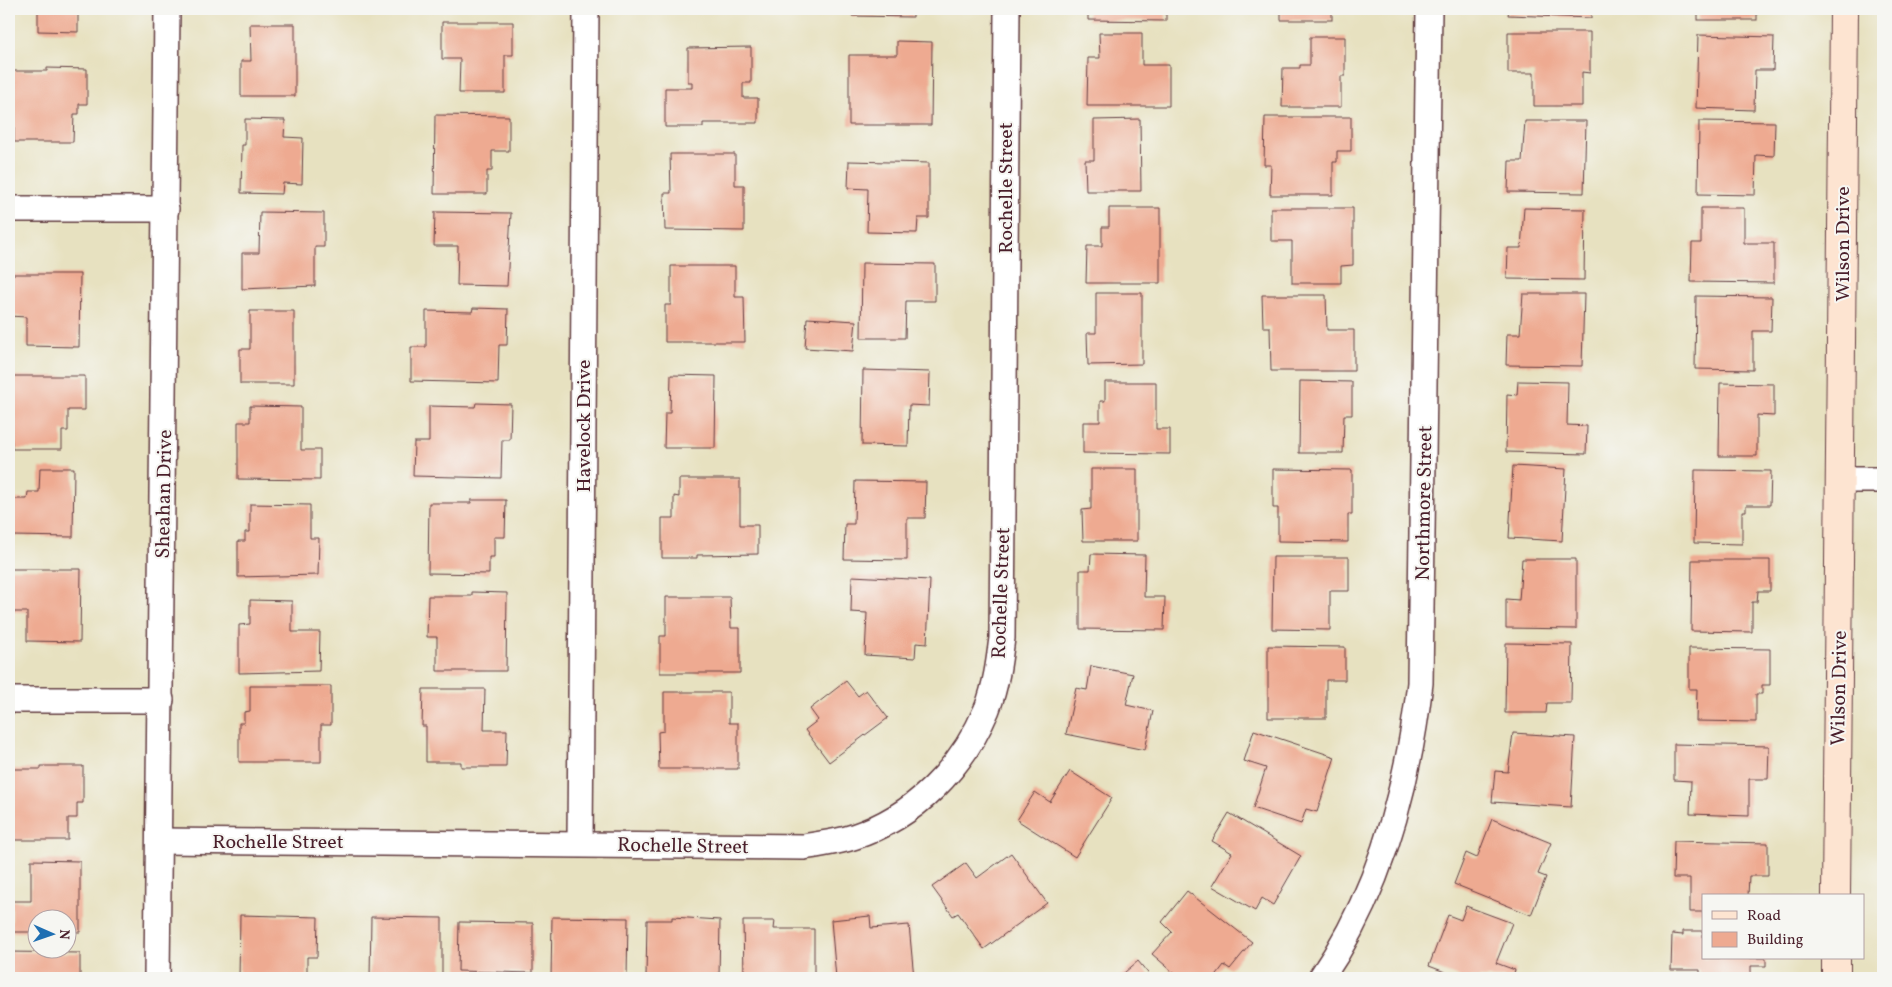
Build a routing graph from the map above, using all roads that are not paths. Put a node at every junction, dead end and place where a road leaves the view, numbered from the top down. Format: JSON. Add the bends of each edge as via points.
{"nodes":[{"id":1,"x":166,"y":9,"type":"edge"},
{"id":2,"x":586,"y":9,"type":"edge"},
{"id":3,"x":1007,"y":9,"type":"edge"},
{"id":4,"x":1429,"y":9,"type":"edge"},
{"id":5,"x":1844,"y":9,"type":"edge"},
{"id":6,"x":9,"y":209,"type":"edge"},
{"id":7,"x":166,"y":209,"type":"junction"},
{"id":8,"x":1840,"y":480,"type":"junction"},
{"id":9,"x":1883,"y":480,"type":"edge"},
{"id":10,"x":9,"y":700,"type":"edge"},
{"id":11,"x":161,"y":700,"type":"junction"},
{"id":12,"x":159,"y":840,"type":"junction"},
{"id":13,"x":580,"y":844,"type":"junction"},
{"id":14,"x":1836,"y":894,"type":"edge"},
{"id":15,"x":1836,"y":960,"type":"edge"},
{"id":16,"x":157,"y":978,"type":"edge"},
{"id":17,"x":1321,"y":978,"type":"edge"},
{"id":18,"x":1836,"y":978,"type":"edge"}],
"edges":[{"from":1,"to":7,"type":"street","name":"Sheahan Drive"},
{"from":2,"to":13,"type":"street","name":"Havelock Drive"},
{"from":3,"to":13,"type":"street","name":"Rochelle Street","via":[[1002,638],[998,674],[976,732],[930,794],[899,816],[852,838],[804,846]]},
{"from":4,"to":17,"type":"street","name":"Northmore Street","via":[[1422,636],[1416,722],[1403,788],[1372,883],[1356,920]]},
{"from":5,"to":8,"type":"street","name":"Wilson Drive"},
{"from":6,"to":7,"type":"street"},
{"from":7,"to":11,"type":"street","name":"Sheahan Drive"},
{"from":8,"to":9,"type":"street"},
{"from":8,"to":14,"type":"street","name":"Wilson Drive"},
{"from":10,"to":11,"type":"street"},
{"from":11,"to":12,"type":"street","name":"Sheahan Drive"},
{"from":12,"to":13,"type":"street","name":"Rochelle Street"},
{"from":12,"to":16,"type":"street","name":"Sheahan Drive"},
{"from":15,"to":18,"type":"street"}]}
